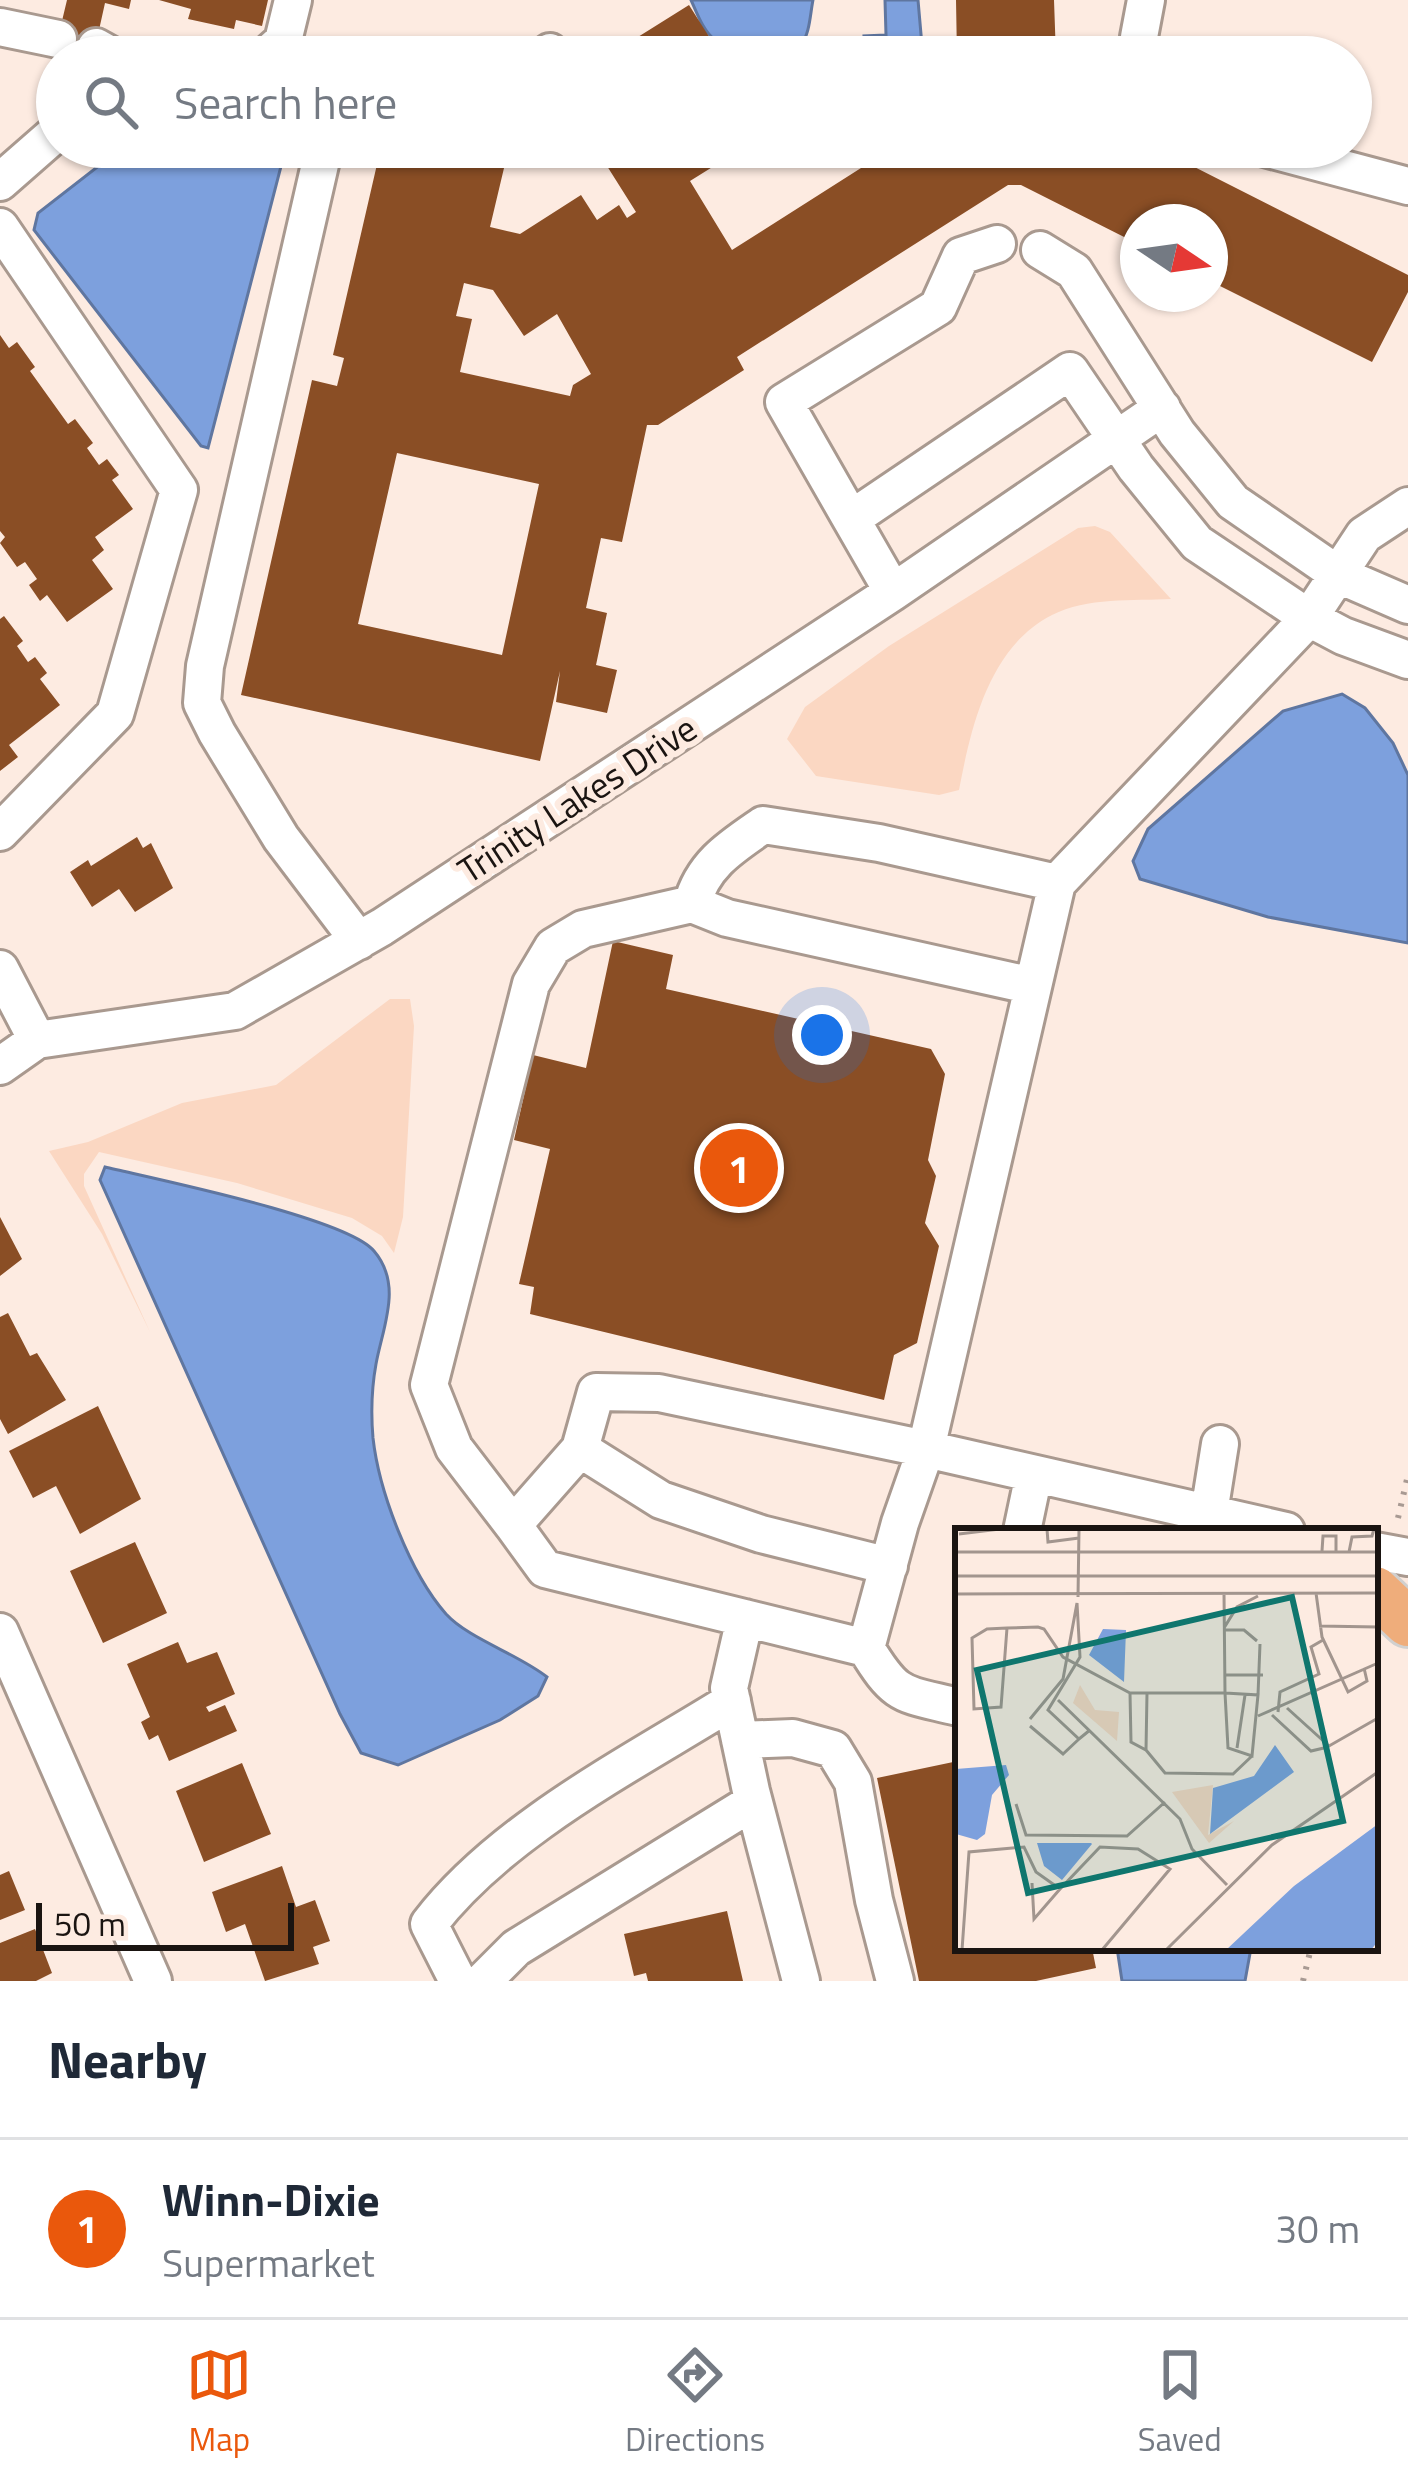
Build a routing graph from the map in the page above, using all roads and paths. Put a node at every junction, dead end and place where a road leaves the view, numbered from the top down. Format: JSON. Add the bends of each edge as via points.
{"nodes":[{"id":1,"x":292,"y":0,"type":"edge"},
{"id":2,"x":1146,"y":0,"type":"edge"},
{"id":3,"x":0,"y":26,"type":"edge"},
{"id":4,"x":45,"y":36,"type":"edge"},
{"id":5,"x":284,"y":36,"type":"edge"},
{"id":6,"x":1139,"y":36,"type":"edge"},
{"id":7,"x":36,"y":150,"type":"edge"},
{"id":8,"x":319,"y":168,"type":"edge"},
{"id":9,"x":1340,"y":168,"type":"edge"},
{"id":10,"x":0,"y":182,"type":"edge"},
{"id":11,"x":1408,"y":186,"type":"edge"},
{"id":12,"x":0,"y":226,"type":"edge"},
{"id":13,"x":997,"y":244,"type":"dead end"},
{"id":14,"x":1040,"y":250,"type":"dead end"},
{"id":15,"x":1162,"y":408,"type":"junction"},
{"id":16,"x":1117,"y":439,"type":"junction"},
{"id":17,"x":1408,"y":506,"type":"edge"},
{"id":18,"x":851,"y":519,"type":"junction"},
{"id":19,"x":1339,"y":575,"type":"junction"},
{"id":20,"x":893,"y":592,"type":"junction"},
{"id":21,"x":1408,"y":605,"type":"edge"},
{"id":22,"x":1309,"y":617,"type":"junction"},
{"id":23,"x":1408,"y":660,"type":"edge"},
{"id":24,"x":0,"y":832,"type":"edge"},
{"id":25,"x":1057,"y":883,"type":"junction"},
{"id":26,"x":692,"y":904,"type":"junction"},
{"id":27,"x":358,"y":940,"type":"junction"},
{"id":28,"x":0,"y":969,"type":"edge"},
{"id":29,"x":1033,"y":986,"type":"junction"},
{"id":30,"x":37,"y":1040,"type":"junction"},
{"id":31,"x":0,"y":1066,"type":"edge"},
{"id":32,"x":1220,"y":1444,"type":"dead end"},
{"id":33,"x":580,"y":1449,"type":"junction"},
{"id":34,"x":926,"y":1449,"type":"junction"},
{"id":35,"x":1034,"y":1474,"type":"junction"},
{"id":36,"x":1209,"y":1513,"type":"junction"},
{"id":37,"x":512,"y":1525,"type":"junction"},
{"id":38,"x":1023,"y":1528,"type":"edge"},
{"id":39,"x":1273,"y":1528,"type":"edge"},
{"id":40,"x":1378,"y":1552,"type":"edge"},
{"id":41,"x":1408,"y":1557,"type":"edge"},
{"id":42,"x":889,"y":1566,"type":"junction"},
{"id":43,"x":1378,"y":1594,"type":"edge"},
{"id":44,"x":745,"y":1618,"type":"junction"},
{"id":45,"x":1408,"y":1622,"type":"edge"},
{"id":46,"x":0,"y":1632,"type":"edge"},
{"id":47,"x":866,"y":1648,"type":"junction"},
{"id":48,"x":732,"y":1701,"type":"junction"},
{"id":49,"x":955,"y":1706,"type":"edge"},
{"id":50,"x":740,"y":1740,"type":"junction"},
{"id":51,"x":753,"y":1802,"type":"junction"},
{"id":52,"x":1310,"y":1951,"type":"edge"},
{"id":53,"x":152,"y":1981,"type":"edge"},
{"id":54,"x":458,"y":1981,"type":"edge"},
{"id":55,"x":483,"y":1981,"type":"edge"},
{"id":56,"x":801,"y":1981,"type":"edge"},
{"id":57,"x":895,"y":1981,"type":"edge"},
{"id":58,"x":1304,"y":1981,"type":"edge"}],
"edges":[{"from":1,"to":5,"type":"street"},
{"from":2,"to":6,"type":"street"},
{"from":3,"to":4,"type":"street"},
{"from":7,"to":10,"type":"street"},
{"from":8,"to":27,"type":"street","via":[[202,703],[281,838]]},
{"from":9,"to":11,"type":"street"},
{"from":12,"to":24,"type":"street","via":[[179,490],[115,714]]},
{"from":13,"to":18,"type":"street","via":[[961,256],[938,307],[784,402]]},
{"from":14,"to":15,"type":"street","via":[[1074,271]]},
{"from":15,"to":16,"type":"street","name":"Trinity Lakes Drive"},
{"from":15,"to":19,"type":"street","via":[[1233,502]]},
{"from":16,"to":18,"type":"street","via":[[1070,371]]},
{"from":16,"to":20,"type":"street","name":"Trinity Lakes Drive"},
{"from":16,"to":22,"type":"street","via":[[1197,543]]},
{"from":17,"to":19,"type":"street","via":[[1364,535]]},
{"from":18,"to":20,"type":"street"},
{"from":19,"to":21,"type":"street"},
{"from":19,"to":22,"type":"street"},
{"from":20,"to":27,"type":"street","name":"Trinity Lakes Drive"},
{"from":22,"to":23,"type":"street"},
{"from":22,"to":25,"type":"street"},
{"from":25,"to":26,"type":"street","via":[[763,824],[720,854],[698,881]]},
{"from":25,"to":29,"type":"street"},
{"from":26,"to":29,"type":"street"},
{"from":26,"to":37,"type":"street","via":[[584,929],[553,947],[531,984],[429,1385],[454,1448]]},
{"from":27,"to":30,"type":"street","name":"Trinity Lakes Drive","via":[[235,1011]]},
{"from":28,"to":30,"type":"street"},
{"from":29,"to":34,"type":"street"},
{"from":30,"to":31,"type":"street","name":"Trinity Lakes Drive"},
{"from":32,"to":36,"type":"street"},
{"from":33,"to":34,"type":"street","via":[[596,1392],[659,1393]]},
{"from":33,"to":37,"type":"street"},
{"from":33,"to":42,"type":"street","via":[[661,1501]]},
{"from":34,"to":35,"type":"street"},
{"from":34,"to":42,"type":"street"},
{"from":35,"to":36,"type":"street"},
{"from":35,"to":38,"type":"street"},
{"from":36,"to":39,"type":"street"},
{"from":37,"to":44,"type":"street","via":[[545,1569]]},
{"from":40,"to":41,"type":"street"},
{"from":42,"to":47,"type":"street"},
{"from":43,"to":45,"type":"main road"},
{"from":44,"to":47,"type":"street"},
{"from":44,"to":48,"type":"street"},
{"from":46,"to":53,"type":"street"},
{"from":47,"to":49,"type":"street","via":[[887,1683]]},
{"from":48,"to":50,"type":"street"},
{"from":48,"to":54,"type":"street","via":[[569,1803],[459,1885],[429,1924]]},
{"from":50,"to":51,"type":"street"},
{"from":50,"to":57,"type":"street","via":[[793,1738],[833,1748],[853,1783]]},
{"from":51,"to":55,"type":"street","via":[[516,1948]]},
{"from":51,"to":56,"type":"street"},
{"from":52,"to":58,"type":"path"}]}
